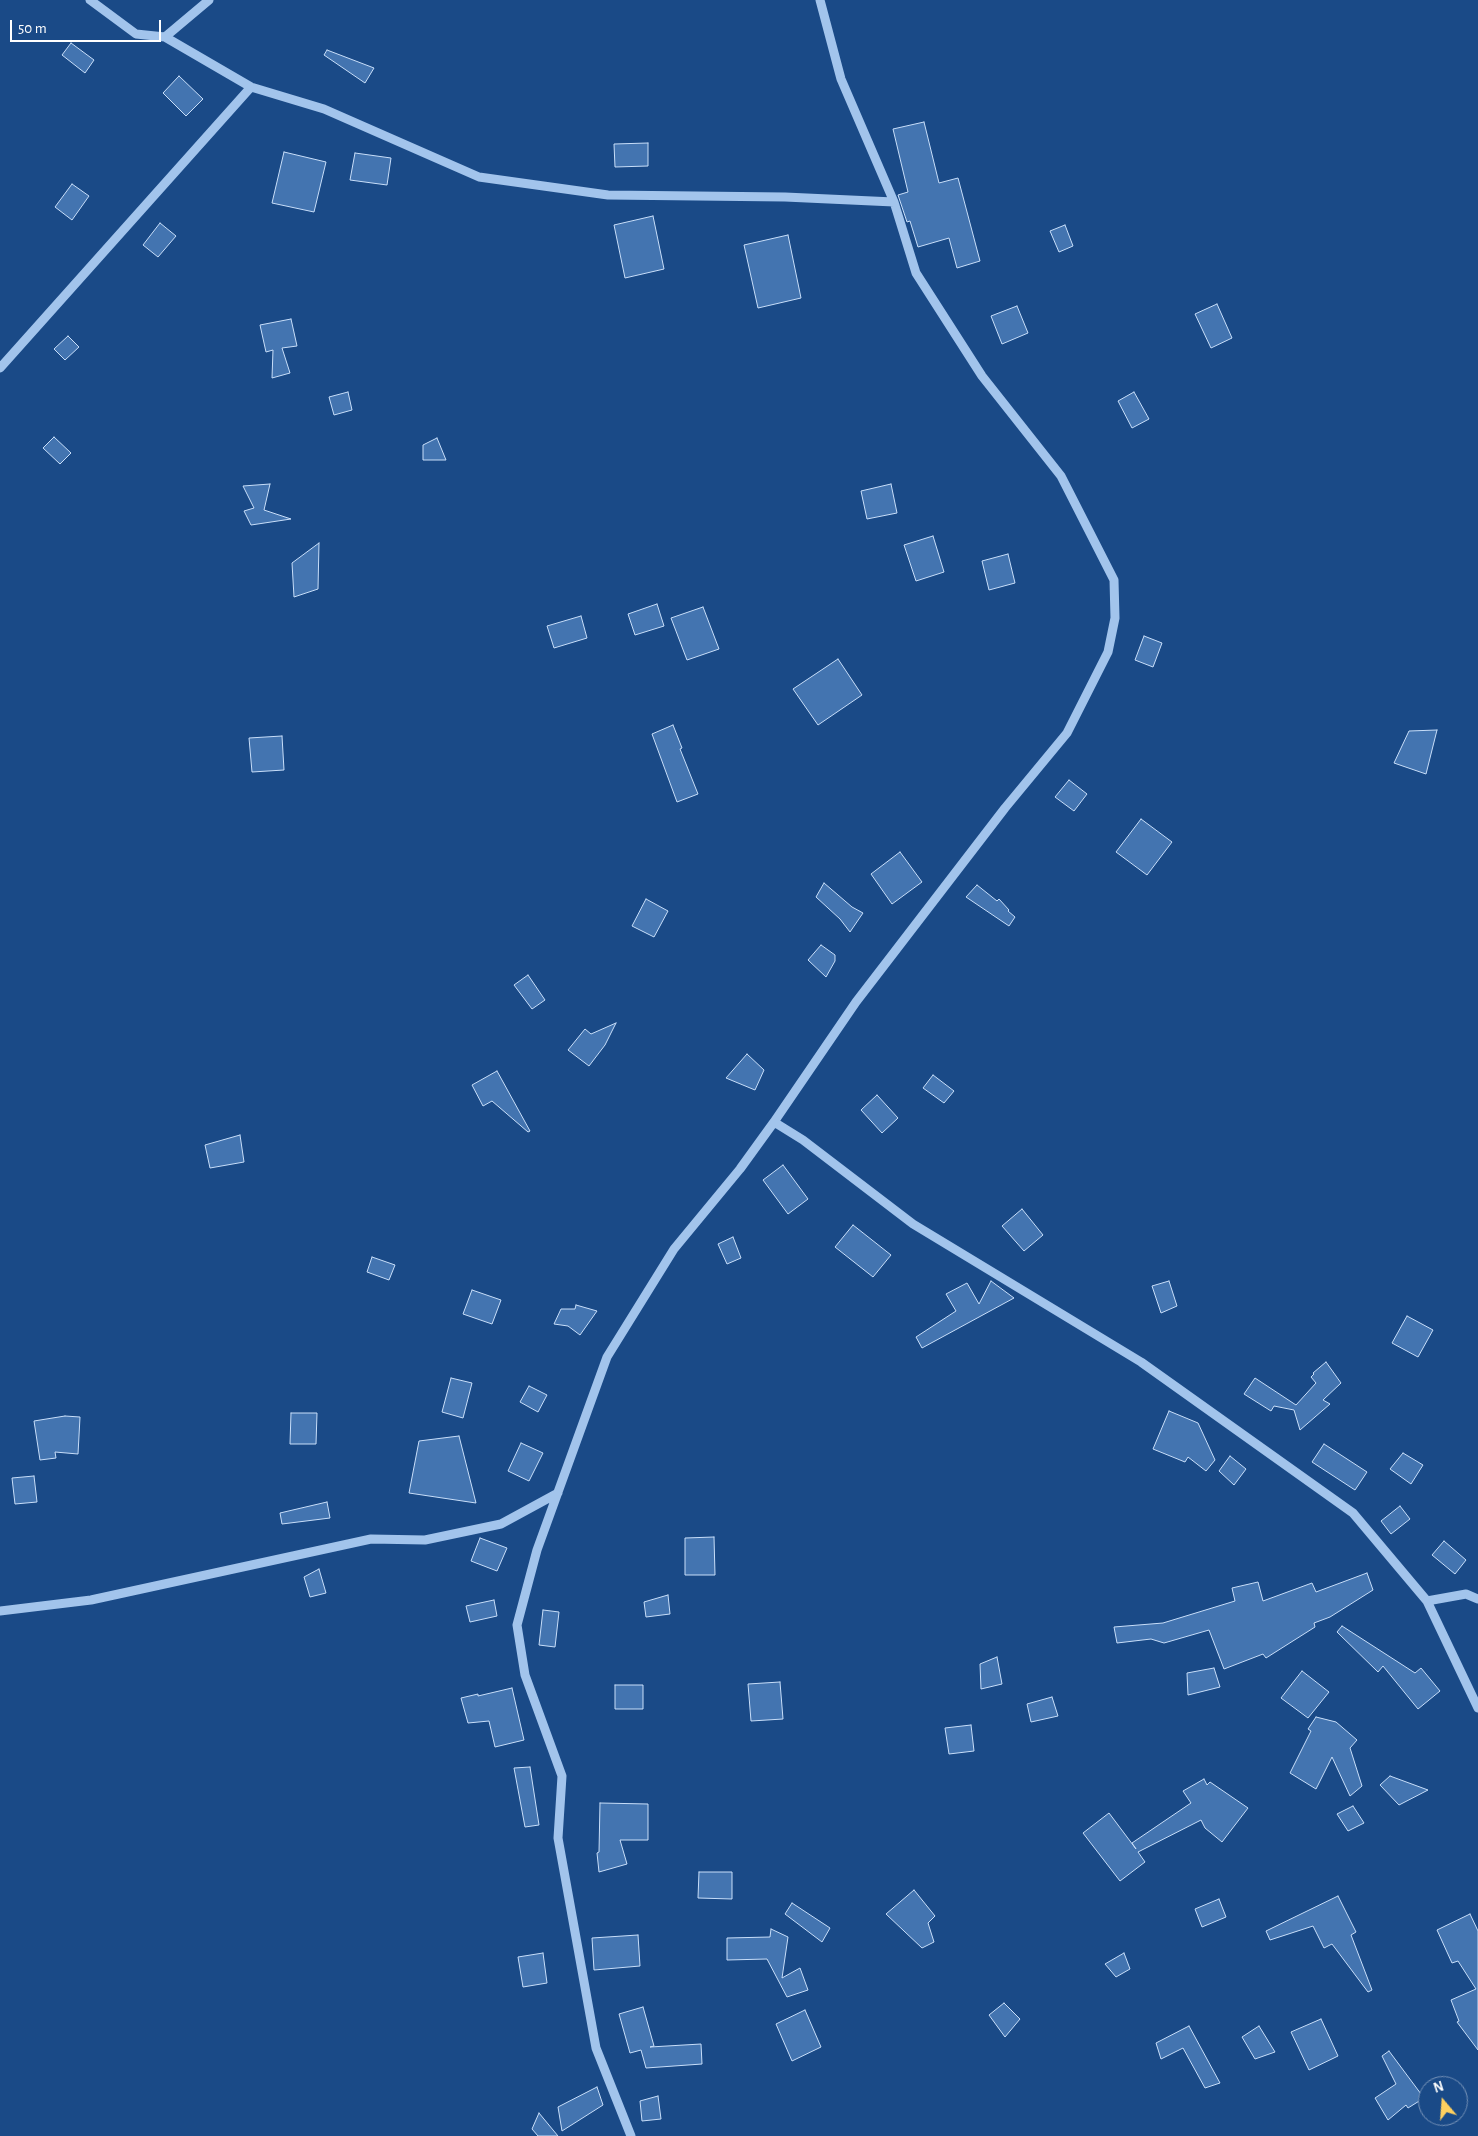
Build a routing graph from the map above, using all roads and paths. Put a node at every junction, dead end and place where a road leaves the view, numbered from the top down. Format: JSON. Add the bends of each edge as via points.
{"nodes":[{"id":1,"x":90,"y":0,"type":"edge"},
{"id":2,"x":209,"y":0,"type":"edge"},
{"id":3,"x":820,"y":0,"type":"edge"},
{"id":4,"x":165,"y":37,"type":"junction"},
{"id":5,"x":251,"y":87,"type":"junction"},
{"id":6,"x":894,"y":202,"type":"junction"},
{"id":7,"x":0,"y":368,"type":"edge"},
{"id":8,"x":774,"y":1122,"type":"junction"},
{"id":9,"x":558,"y":1493,"type":"junction"},
{"id":10,"x":1478,"y":1599,"type":"edge"},
{"id":11,"x":1427,"y":1601,"type":"junction"},
{"id":12,"x":0,"y":1611,"type":"edge"},
{"id":13,"x":1478,"y":1708,"type":"edge"},
{"id":14,"x":631,"y":2136,"type":"edge"}],
"edges":[{"from":1,"to":4,"type":"street","via":[[136,34]]},
{"from":2,"to":4,"type":"street"},
{"from":3,"to":6,"type":"street","via":[[841,79]]},
{"from":4,"to":5,"type":"street"},
{"from":5,"to":6,"type":"street","via":[[324,109],[479,176],[608,195]]},
{"from":5,"to":7,"type":"street"},
{"from":6,"to":8,"type":"street","via":[[916,273],[982,376],[1061,476],[1114,580],[1115,618],[1108,652],[1068,733],[1005,808],[856,1002]]},
{"from":8,"to":9,"type":"street","via":[[674,1249],[607,1357]]},
{"from":8,"to":11,"type":"street","via":[[803,1140],[913,1224],[1141,1362],[1353,1513]]},
{"from":9,"to":12,"type":"street","via":[[501,1524],[425,1540],[371,1539],[91,1600]]},
{"from":9,"to":14,"type":"street","via":[[537,1550],[518,1625],[525,1675],[562,1776],[558,1838],[596,2048]]},
{"from":10,"to":11,"type":"street","via":[[1466,1594]]},
{"from":11,"to":13,"type":"street"}]}
